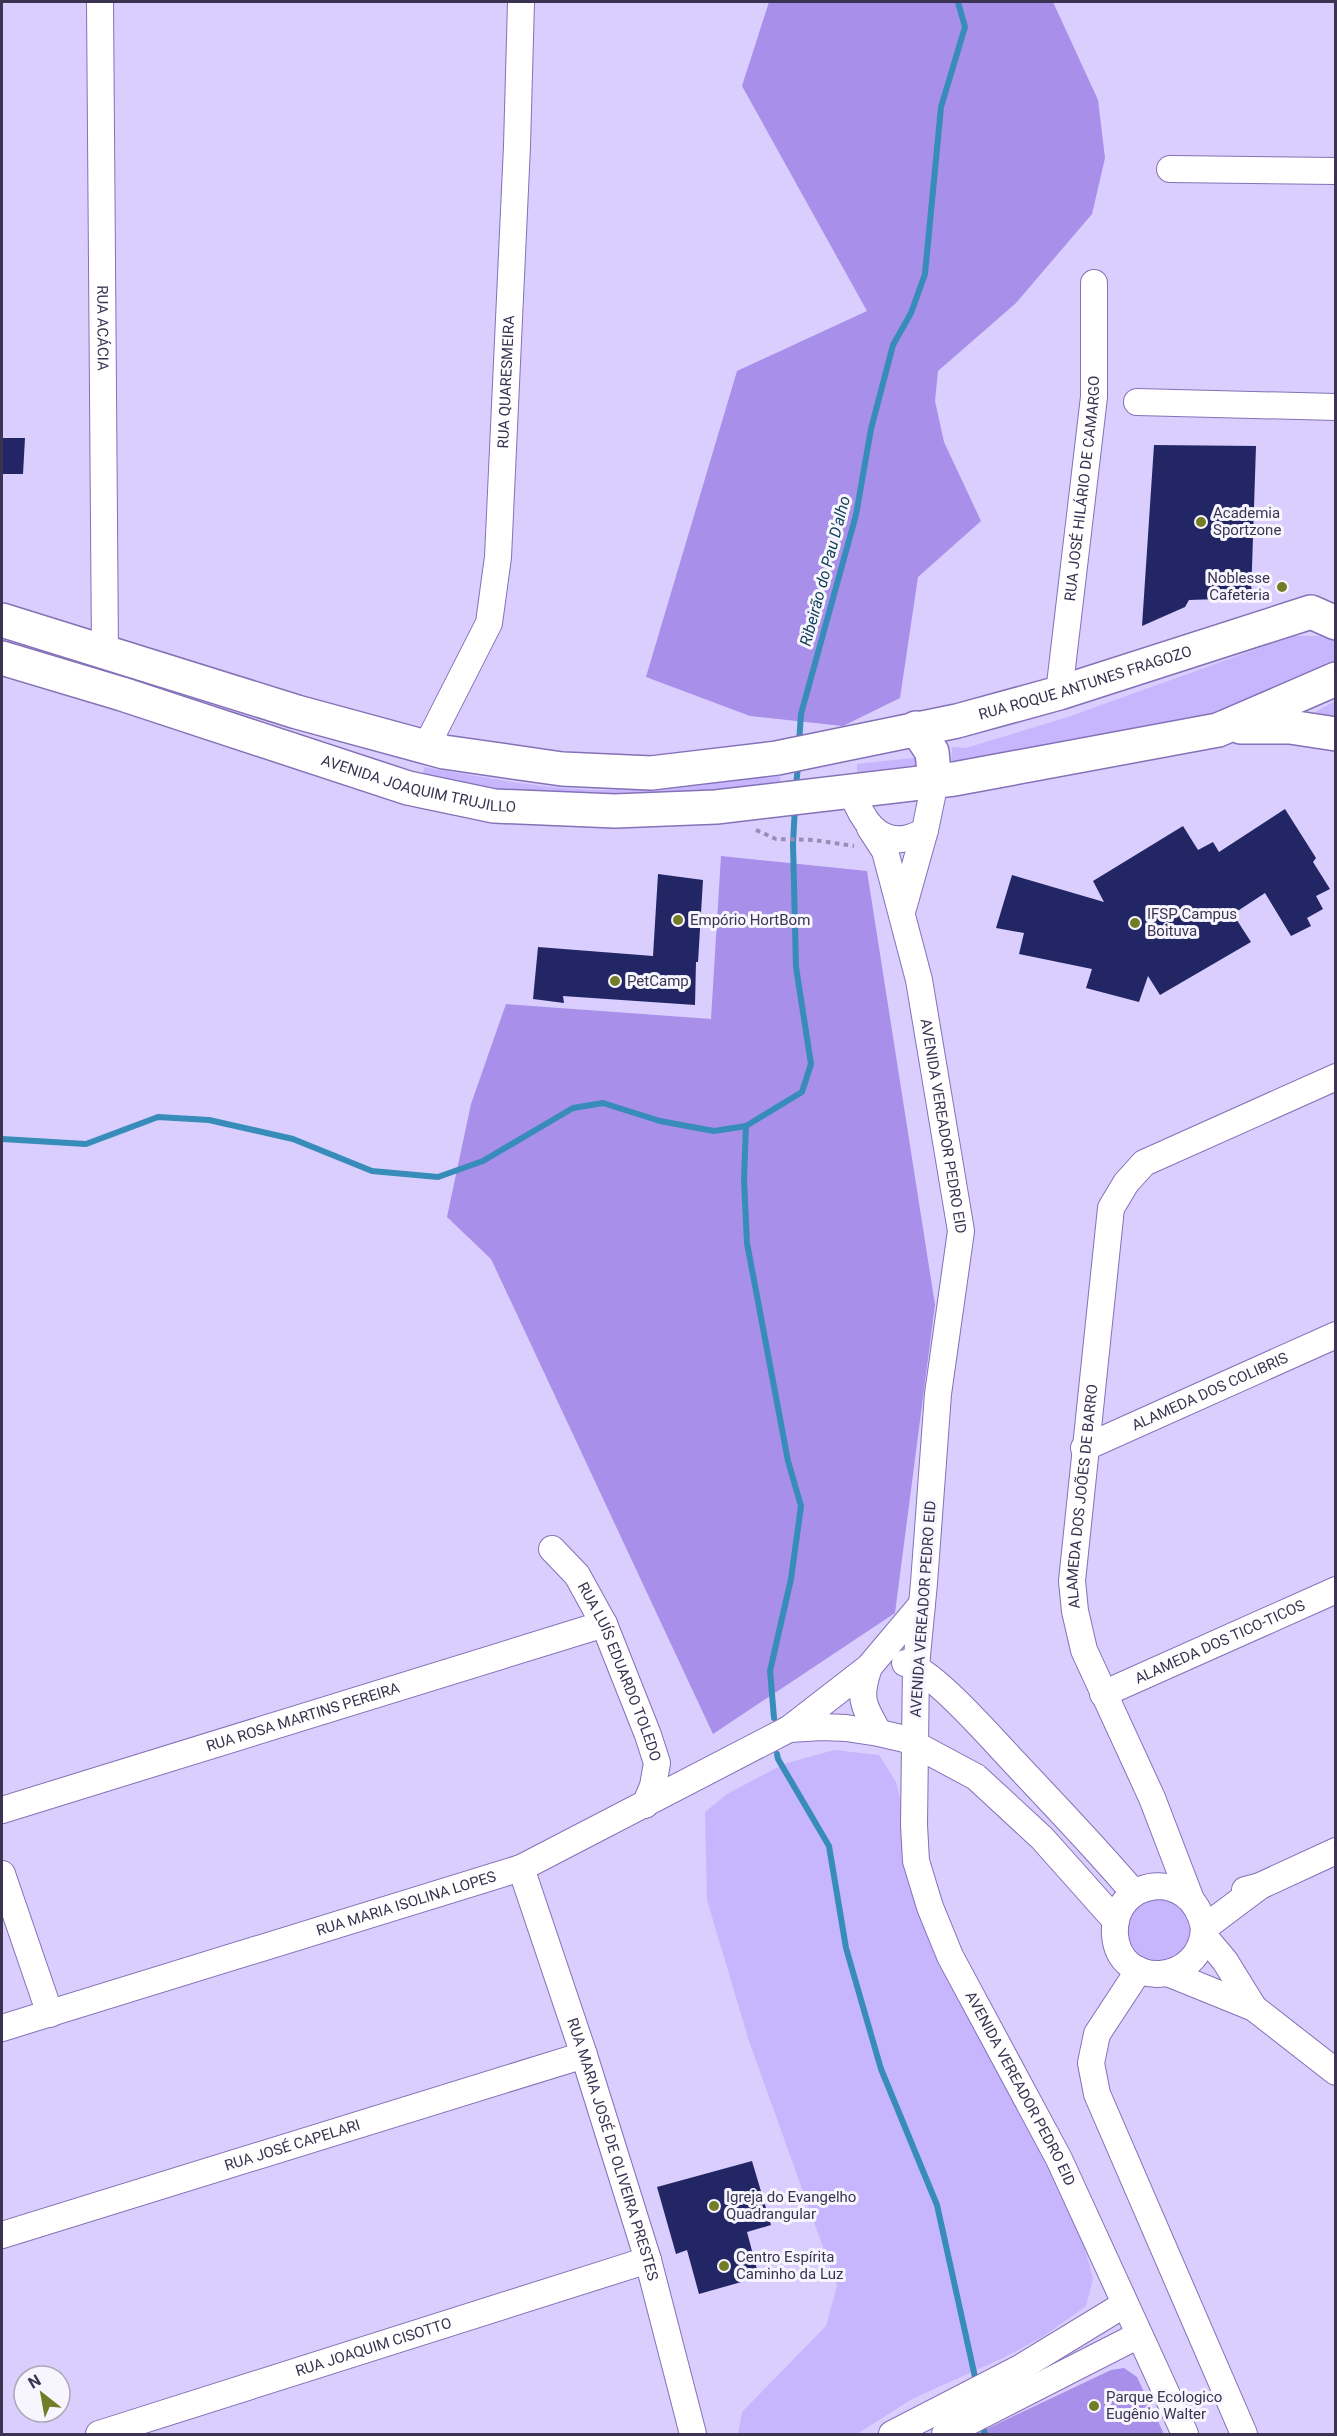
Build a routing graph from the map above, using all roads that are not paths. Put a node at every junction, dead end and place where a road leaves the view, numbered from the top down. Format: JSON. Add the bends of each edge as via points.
{"nodes":[{"id":1,"x":100,"y":2,"type":"edge"},
{"id":2,"x":521,"y":2,"type":"edge"},
{"id":3,"x":1170,"y":169,"type":"dead end"},
{"id":4,"x":1335,"y":171,"type":"edge"},
{"id":5,"x":1094,"y":284,"type":"dead end"},
{"id":6,"x":1137,"y":402,"type":"dead end"},
{"id":7,"x":1335,"y":407,"type":"edge"},
{"id":8,"x":1327,"y":613,"type":"edge"},
{"id":9,"x":2,"y":620,"type":"edge"},
{"id":10,"x":105,"y":653,"type":"junction"},
{"id":11,"x":2,"y":658,"type":"edge"},
{"id":12,"x":1335,"y":679,"type":"edge"},
{"id":13,"x":1059,"y":693,"type":"junction"},
{"id":14,"x":916,"y":728,"type":"junction"},
{"id":15,"x":1218,"y":730,"type":"junction"},
{"id":16,"x":1335,"y":734,"type":"edge"},
{"id":17,"x":841,"y":745,"type":"junction"},
{"id":18,"x":426,"y":747,"type":"junction"},
{"id":19,"x":935,"y":782,"type":"junction"},
{"id":20,"x":842,"y":792,"type":"junction"},
{"id":21,"x":870,"y":828,"type":"junction"},
{"id":22,"x":925,"y":830,"type":"junction"},
{"id":23,"x":902,"y":912,"type":"junction"},
{"id":24,"x":1335,"y":1077,"type":"edge"},
{"id":25,"x":1335,"y":1335,"type":"edge"},
{"id":26,"x":1084,"y":1448,"type":"junction"},
{"id":27,"x":552,"y":1549,"type":"dead end"},
{"id":28,"x":1335,"y":1590,"type":"edge"},
{"id":29,"x":922,"y":1604,"type":"junction"},
{"id":30,"x":604,"y":1624,"type":"junction"},
{"id":31,"x":916,"y":1666,"type":"junction"},
{"id":32,"x":869,"y":1667,"type":"junction"},
{"id":33,"x":1103,"y":1694,"type":"junction"},
{"id":34,"x":789,"y":1729,"type":"junction"},
{"id":35,"x":879,"y":1733,"type":"junction"},
{"id":36,"x":914,"y":1744,"type":"junction"},
{"id":37,"x":1047,"y":1797,"type":"junction"},
{"id":38,"x":645,"y":1805,"type":"junction"},
{"id":39,"x":2,"y":1810,"type":"edge"},
{"id":40,"x":1023,"y":1820,"type":"junction"},
{"id":41,"x":1165,"y":1831,"type":"junction"},
{"id":42,"x":1335,"y":1851,"type":"edge"},
{"id":43,"x":521,"y":1868,"type":"junction"},
{"id":44,"x":2,"y":1874,"type":"edge"},
{"id":45,"x":1260,"y":1886,"type":"junction"},
{"id":46,"x":1146,"y":1889,"type":"junction"},
{"id":47,"x":1192,"y":1900,"type":"junction"},
{"id":48,"x":1116,"y":1921,"type":"junction"},
{"id":49,"x":1204,"y":1932,"type":"junction"},
{"id":50,"x":1139,"y":1970,"type":"junction"},
{"id":51,"x":1170,"y":1974,"type":"junction"},
{"id":52,"x":1254,"y":2008,"type":"junction"},
{"id":53,"x":50,"y":2014,"type":"junction"},
{"id":54,"x":2,"y":2028,"type":"edge"},
{"id":55,"x":584,"y":2055,"type":"junction"},
{"id":56,"x":1335,"y":2072,"type":"edge"},
{"id":57,"x":2,"y":2235,"type":"edge"},
{"id":58,"x":648,"y":2260,"type":"junction"},
{"id":59,"x":1125,"y":2304,"type":"junction"},
{"id":60,"x":1139,"y":2335,"type":"junction"},
{"id":61,"x":99,"y":2434,"type":"edge"},
{"id":62,"x":693,"y":2434,"type":"edge"},
{"id":63,"x":892,"y":2434,"type":"edge"},
{"id":64,"x":945,"y":2434,"type":"edge"},
{"id":65,"x":1185,"y":2434,"type":"edge"},
{"id":66,"x":1244,"y":2434,"type":"edge"}],
"edges":[{"from":1,"to":10,"type":"street","name":"RUA ACÁCIA"},
{"from":2,"to":18,"type":"street","name":"RUA QUARESMEIRA","via":[[498,557],[489,622]]},
{"from":3,"to":4,"type":"street"},
{"from":5,"to":13,"type":"street","name":"RUA JOSÉ HILÁRIO DE CAMARGO","via":[[1094,397]]},
{"from":6,"to":7,"type":"street"},
{"from":8,"to":13,"type":"main road","name":"RUA ROQUE ANTUNES FRAGOZO"},
{"from":9,"to":10,"type":"main road"},
{"from":10,"to":18,"type":"main road"},
{"from":11,"to":20,"type":"main road","name":"AVENIDA JOAQUIM TRUJILLO","via":[[398,784],[494,806],[666,811]]},
{"from":12,"to":15,"type":"main road"},
{"from":13,"to":14,"type":"main road","name":"RUA ROQUE ANTUNES FRAGOZO"},
{"from":14,"to":17,"type":"main road","name":"RUA ROQUE ANTUNES FRAGOZO"},
{"from":14,"to":19,"type":"main road","via":[[932,752]]},
{"from":15,"to":16,"type":"main road","via":[[1290,727]]},
{"from":15,"to":19,"type":"main road"},
{"from":17,"to":18,"type":"main road","via":[[777,758],[651,774],[562,769]]},
{"from":17,"to":20,"type":"main road","via":[[846,768]]},
{"from":19,"to":20,"type":"main road","name":"AVENIDA JOAQUIM TRUJILLO"},
{"from":19,"to":22,"type":"street","name":"AVENIDA VEREADOR PEDRO EID"},
{"from":20,"to":21,"type":"street","name":"AVENIDA VEREADOR PEDRO EID"},
{"from":21,"to":22,"type":"street","via":[[900,840]]},
{"from":21,"to":23,"type":"street","name":"AVENIDA VEREADOR PEDRO EID","via":[[885,851]]},
{"from":22,"to":23,"type":"street","name":"AVENIDA VEREADOR PEDRO EID"},
{"from":23,"to":29,"type":"street","name":"AVENIDA VEREADOR PEDRO EID","via":[[919,980],[961,1231],[938,1394]]},
{"from":24,"to":26,"type":"street","name":"ALAMEDA DOS JOÕES DE BARRO","via":[[1144,1163],[1126,1183],[1111,1208]]},
{"from":25,"to":26,"type":"street","name":"ALAMEDA DOS COLIBRIS"},
{"from":26,"to":33,"type":"street","name":"ALAMEDA DOS JOÕES DE BARRO","via":[[1072,1581],[1084,1650]]},
{"from":27,"to":30,"type":"street","name":"RUA LUÍS EDUARDO TOLEDO","via":[[577,1575]]},
{"from":28,"to":33,"type":"street","name":"ALAMEDA DOS TICO-TICOS"},
{"from":29,"to":31,"type":"street","name":"AVENIDA VEREADOR PEDRO EID"},
{"from":29,"to":32,"type":"street","name":"RUA MARIA ISOLINA LOPES"},
{"from":30,"to":38,"type":"street","name":"RUA LUÍS EDUARDO TOLEDO","via":[[657,1763]]},
{"from":30,"to":39,"type":"street","name":"RUA ROSA MARTINS PEREIRA"},
{"from":31,"to":32,"type":"street","via":[[899,1662]]},
{"from":31,"to":36,"type":"street","name":"AVENIDA VEREADOR PEDRO EID"},
{"from":31,"to":37,"type":"street"},
{"from":32,"to":34,"type":"street","name":"RUA MARIA ISOLINA LOPES"},
{"from":32,"to":35,"type":"street","via":[[863,1699]]},
{"from":33,"to":41,"type":"street","name":"ALAMEDA DOS JOÕES DE BARRO"},
{"from":34,"to":35,"type":"street","name":"RUA MARIA ISOLINA LOPES","via":[[822,1727]]},
{"from":34,"to":38,"type":"street","name":"RUA MARIA ISOLINA LOPES"},
{"from":35,"to":36,"type":"street","name":"RUA MARIA ISOLINA LOPES"},
{"from":36,"to":40,"type":"street","name":"RUA MARIA ISOLINA LOPES","via":[[976,1777]]},
{"from":36,"to":59,"type":"street","name":"AVENIDA VEREADOR PEDRO EID","via":[[916,1861],[930,1907],[950,1956],[1059,2158]]},
{"from":37,"to":40,"type":"street"},
{"from":37,"to":46,"type":"street","via":[[1103,1856]]},
{"from":38,"to":43,"type":"street","name":"RUA MARIA ISOLINA LOPES"},
{"from":40,"to":48,"type":"street","name":"RUA MARIA ISOLINA LOPES"},
{"from":41,"to":46,"type":"street"},
{"from":41,"to":47,"type":"street","name":"ALAMEDA DOS JOÕES DE BARRO"},
{"from":42,"to":45,"type":"street"},
{"from":43,"to":53,"type":"street","name":"RUA MARIA ISOLINA LOPES"},
{"from":43,"to":55,"type":"street","name":"RUA MARIA JOSÉ DE OLIVEIRA PRESTES"},
{"from":44,"to":53,"type":"street"},
{"from":45,"to":47,"type":"street"},
{"from":45,"to":49,"type":"street"},
{"from":46,"to":47,"type":"street","via":[[1180,1890]]},
{"from":46,"to":48,"type":"street","via":[[1119,1910]]},
{"from":47,"to":49,"type":"street","via":[[1202,1915]]},
{"from":48,"to":50,"type":"street","via":[[1119,1949]]},
{"from":49,"to":51,"type":"street","via":[[1192,1960]]},
{"from":49,"to":52,"type":"street"},
{"from":50,"to":51,"type":"street"},
{"from":50,"to":66,"type":"street","via":[[1097,2034],[1091,2063],[1097,2094]]},
{"from":51,"to":52,"type":"street"},
{"from":52,"to":56,"type":"street"},
{"from":53,"to":54,"type":"street","name":"RUA MARIA ISOLINA LOPES"},
{"from":55,"to":57,"type":"street","name":"RUA JOSÉ CAPELARI"},
{"from":55,"to":58,"type":"street","name":"RUA MARIA JOSÉ DE OLIVEIRA PRESTES"},
{"from":58,"to":61,"type":"street","name":"RUA JOAQUIM CISOTTO"},
{"from":58,"to":62,"type":"street","name":"RUA MARIA JOSÉ DE OLIVEIRA PRESTES"},
{"from":59,"to":60,"type":"street","name":"AVENIDA VEREADOR PEDRO EID"},
{"from":59,"to":63,"type":"street","via":[[1020,2368]]},
{"from":60,"to":64,"type":"street"},
{"from":60,"to":65,"type":"street","name":"AVENIDA VEREADOR PEDRO EID"}]}
